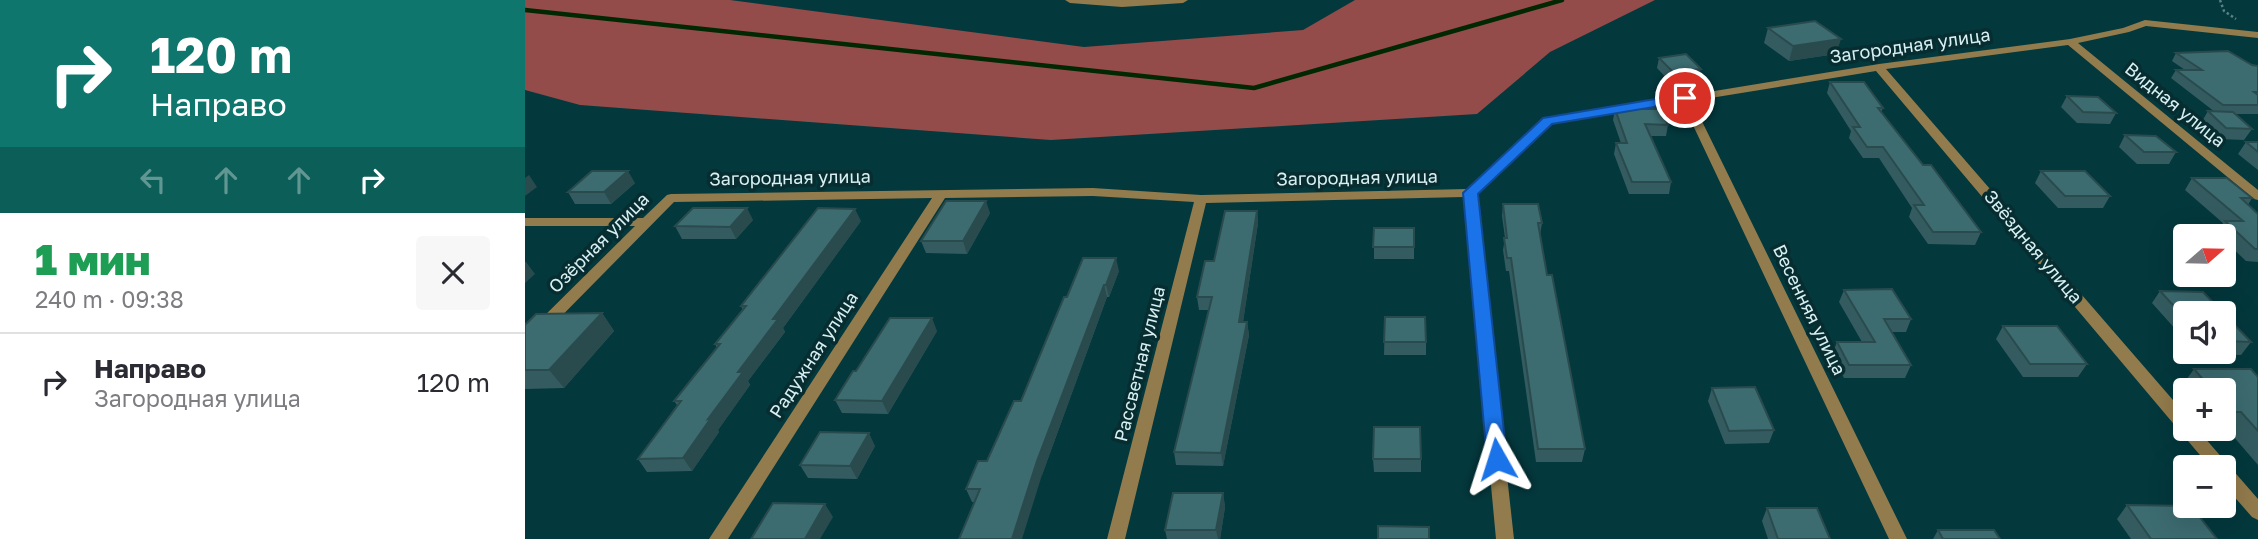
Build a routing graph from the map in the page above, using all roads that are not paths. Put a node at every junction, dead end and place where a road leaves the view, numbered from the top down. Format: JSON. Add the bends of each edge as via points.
{"nodes":[{"id":1,"x":1070,"y":0,"type":"edge"},
{"id":2,"x":1174,"y":0,"type":"edge"},
{"id":3,"x":1183,"y":0,"type":"edge"},
{"id":4,"x":2258,"y":35,"type":"edge"},
{"id":5,"x":2070,"y":42,"type":"junction"},
{"id":6,"x":1879,"y":67,"type":"junction"},
{"id":7,"x":1685,"y":98,"type":"junction"},
{"id":8,"x":942,"y":193,"type":"junction"},
{"id":9,"x":1470,"y":193,"type":"junction"},
{"id":10,"x":2258,"y":196,"type":"edge"},
{"id":11,"x":671,"y":198,"type":"joint"},
{"id":12,"x":1201,"y":199,"type":"junction"},
{"id":13,"x":525,"y":222,"type":"edge"},
{"id":14,"x":648,"y":222,"type":"junction"},
{"id":15,"x":525,"y":344,"type":"edge"},
{"id":16,"x":2173,"y":413,"type":"edge"},
{"id":17,"x":2197,"y":441,"type":"edge"},
{"id":18,"x":2210,"y":455,"type":"edge"},
{"id":19,"x":2236,"y":486,"type":"edge"},
{"id":20,"x":2258,"y":512,"type":"edge"},
{"id":21,"x":717,"y":539,"type":"edge"},
{"id":22,"x":1116,"y":539,"type":"edge"},
{"id":23,"x":1505,"y":539,"type":"edge"},
{"id":24,"x":1898,"y":539,"type":"edge"}],
"edges":[{"from":1,"to":2,"type":"street","via":[[1122,4]]},
{"from":2,"to":3,"type":"street"},
{"from":4,"to":5,"type":"street","name":"Загородная улица","via":[[2145,23]]},
{"from":5,"to":6,"type":"street","name":"Загородная улица"},
{"from":5,"to":10,"type":"street","name":"Видная улица"},
{"from":6,"to":7,"type":"street","name":"Загородная улица"},
{"from":6,"to":16,"type":"street","name":"Звёздная улица"},
{"from":7,"to":9,"type":"street","name":"Загородная улица","via":[[1548,121]]},
{"from":7,"to":24,"type":"street","name":"Весенняя улица"},
{"from":8,"to":11,"type":"street","name":"Загородная улица"},
{"from":8,"to":12,"type":"street","name":"Загородная улица","via":[[1093,192]]},
{"from":8,"to":21,"type":"street","name":"Радужная улица"},
{"from":9,"to":12,"type":"street","name":"Загородная улица"},
{"from":9,"to":23,"type":"street"},
{"from":11,"to":14,"type":"street","name":"Озёрная улица"},
{"from":12,"to":22,"type":"street","name":"Рассветная улица"},
{"from":13,"to":14,"type":"street"},
{"from":14,"to":15,"type":"street","name":"Озёрная улица"},
{"from":17,"to":18,"type":"street","name":"Звёздная улица"},
{"from":19,"to":20,"type":"street"}]}
